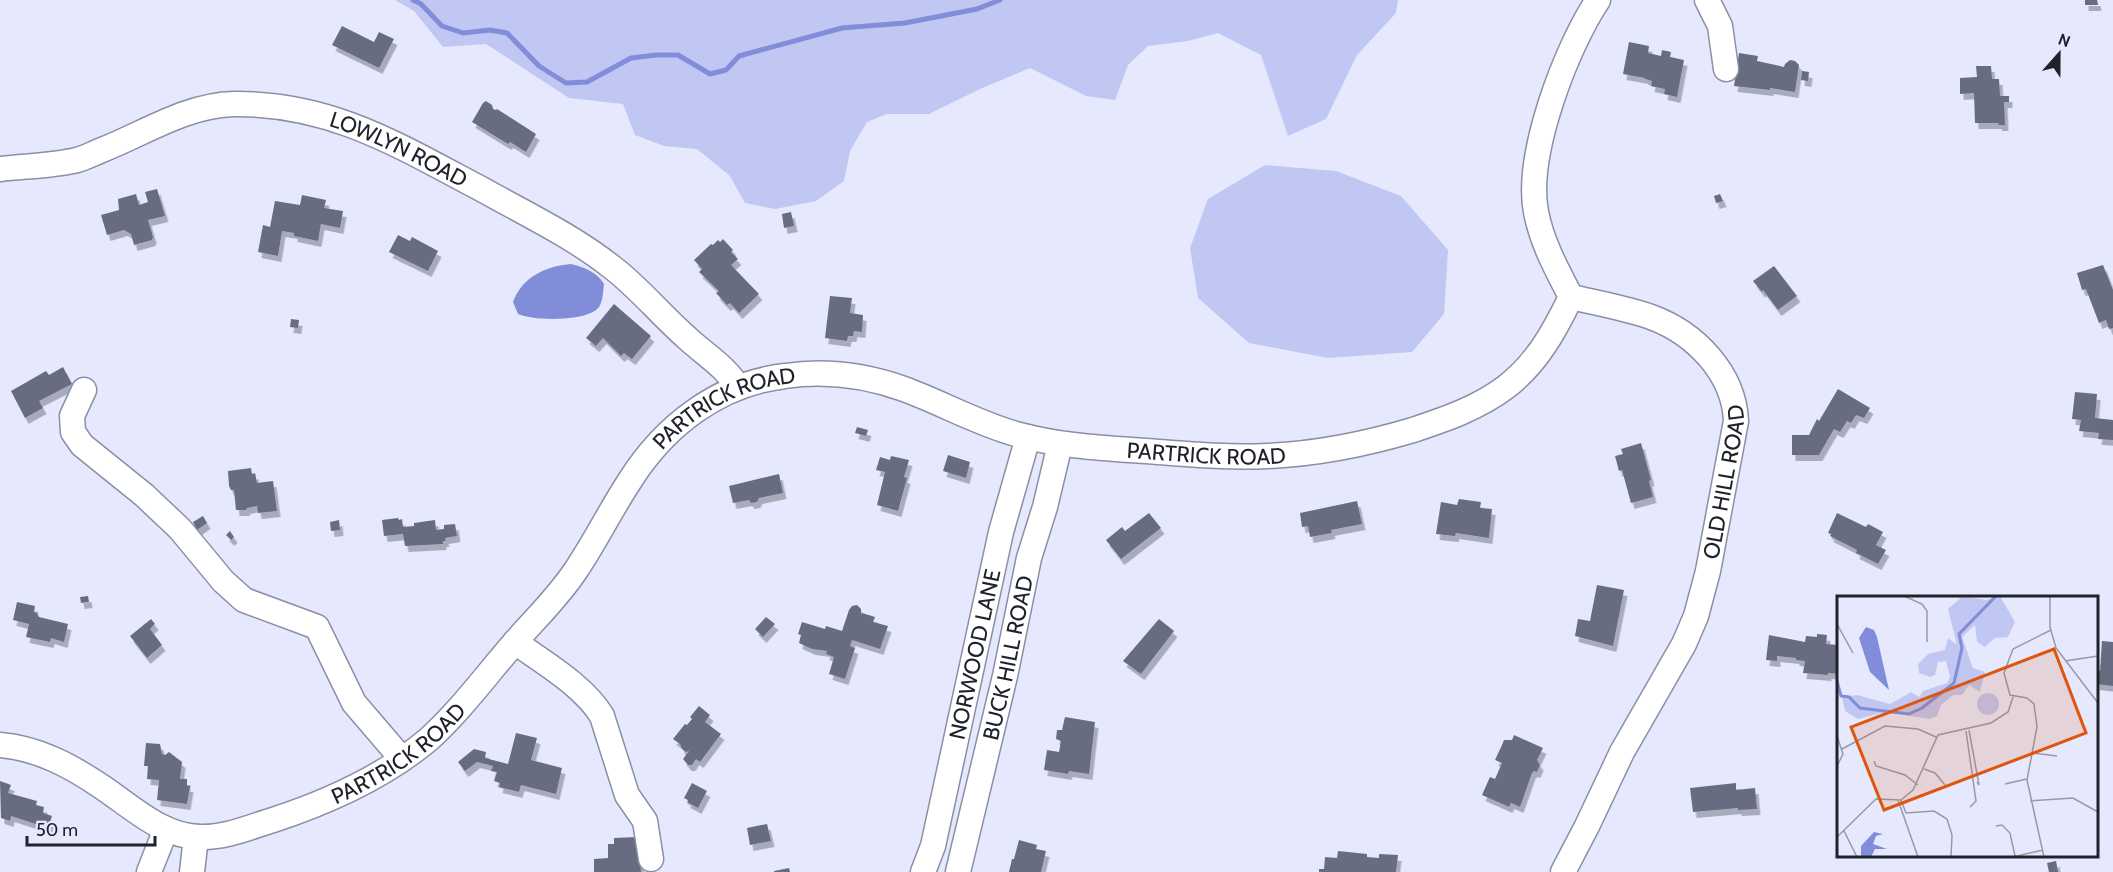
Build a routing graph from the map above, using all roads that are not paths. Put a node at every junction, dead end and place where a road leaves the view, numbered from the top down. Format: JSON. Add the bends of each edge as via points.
{"nodes":[{"id":1,"x":1598,"y":0,"type":"edge"},
{"id":2,"x":1707,"y":0,"type":"edge"},
{"id":3,"x":1726,"y":69,"type":"dead end"},
{"id":4,"x":0,"y":169,"type":"edge"},
{"id":5,"x":1570,"y":297,"type":"junction"},
{"id":6,"x":738,"y":387,"type":"junction"},
{"id":7,"x":84,"y":390,"type":"dead end"},
{"id":8,"x":1028,"y":437,"type":"junction"},
{"id":9,"x":1060,"y":444,"type":"junction"},
{"id":10,"x":515,"y":642,"type":"junction"},
{"id":11,"x":0,"y":745,"type":"edge"},
{"id":12,"x":402,"y":759,"type":"junction"},
{"id":13,"x":166,"y":829,"type":"junction"},
{"id":14,"x":196,"y":837,"type":"junction"},
{"id":15,"x":651,"y":859,"type":"dead end"},
{"id":16,"x":1565,"y":871,"type":"edge"},
{"id":17,"x":149,"y":872,"type":"edge"},
{"id":18,"x":192,"y":872,"type":"edge"},
{"id":19,"x":922,"y":872,"type":"edge"},
{"id":20,"x":958,"y":872,"type":"edge"}],
"edges":[{"from":1,"to":5,"type":"street","via":[[1565,62],[1534,176],[1539,225]]},
{"from":2,"to":3,"type":"street","via":[[1720,26]]},
{"from":4,"to":6,"type":"street","name":"LOWLYN ROAD","via":[[77,160],[210,106],[270,107],[335,118],[402,147],[592,252],[718,363]]},
{"from":5,"to":9,"type":"street","name":"PARTRICK ROAD","via":[[1543,349],[1514,380],[1473,407],[1406,432],[1327,450],[1269,456],[1213,456]]},
{"from":5,"to":16,"type":"street","name":"OLD HILL ROAD","via":[[1649,316],[1685,335],[1723,375],[1732,394],[1736,421],[1696,616],[1622,752]]},
{"from":6,"to":8,"type":"street","name":"PARTRICK ROAD","via":[[800,374],[855,376],[904,389]]},
{"from":6,"to":10,"type":"street","name":"PARTRICK ROAD","via":[[690,414],[657,444],[628,483],[574,574]]},
{"from":7,"to":12,"type":"street","via":[[72,416],[73,432],[82,445],[180,529],[244,600],[317,627],[354,702]]},
{"from":8,"to":9,"type":"street","name":"PARTRICK ROAD"},
{"from":8,"to":19,"type":"street","name":"NORWOOD LANE","via":[[1000,532],[933,846]]},
{"from":9,"to":20,"type":"street","name":"BUCK HILL ROAD","via":[[1029,558]]},
{"from":10,"to":12,"type":"street","name":"PARTRICK ROAD","via":[[452,715]]},
{"from":10,"to":15,"type":"street","via":[[596,706],[627,795],[645,821]]},
{"from":11,"to":13,"type":"street","name":"PARTRICK ROAD","via":[[30,750],[70,767]]},
{"from":12,"to":14,"type":"street","name":"PARTRICK ROAD","via":[[315,806],[224,835]]},
{"from":13,"to":14,"type":"street","name":"PARTRICK ROAD"},
{"from":13,"to":17,"type":"street"},
{"from":14,"to":18,"type":"street"}]}
